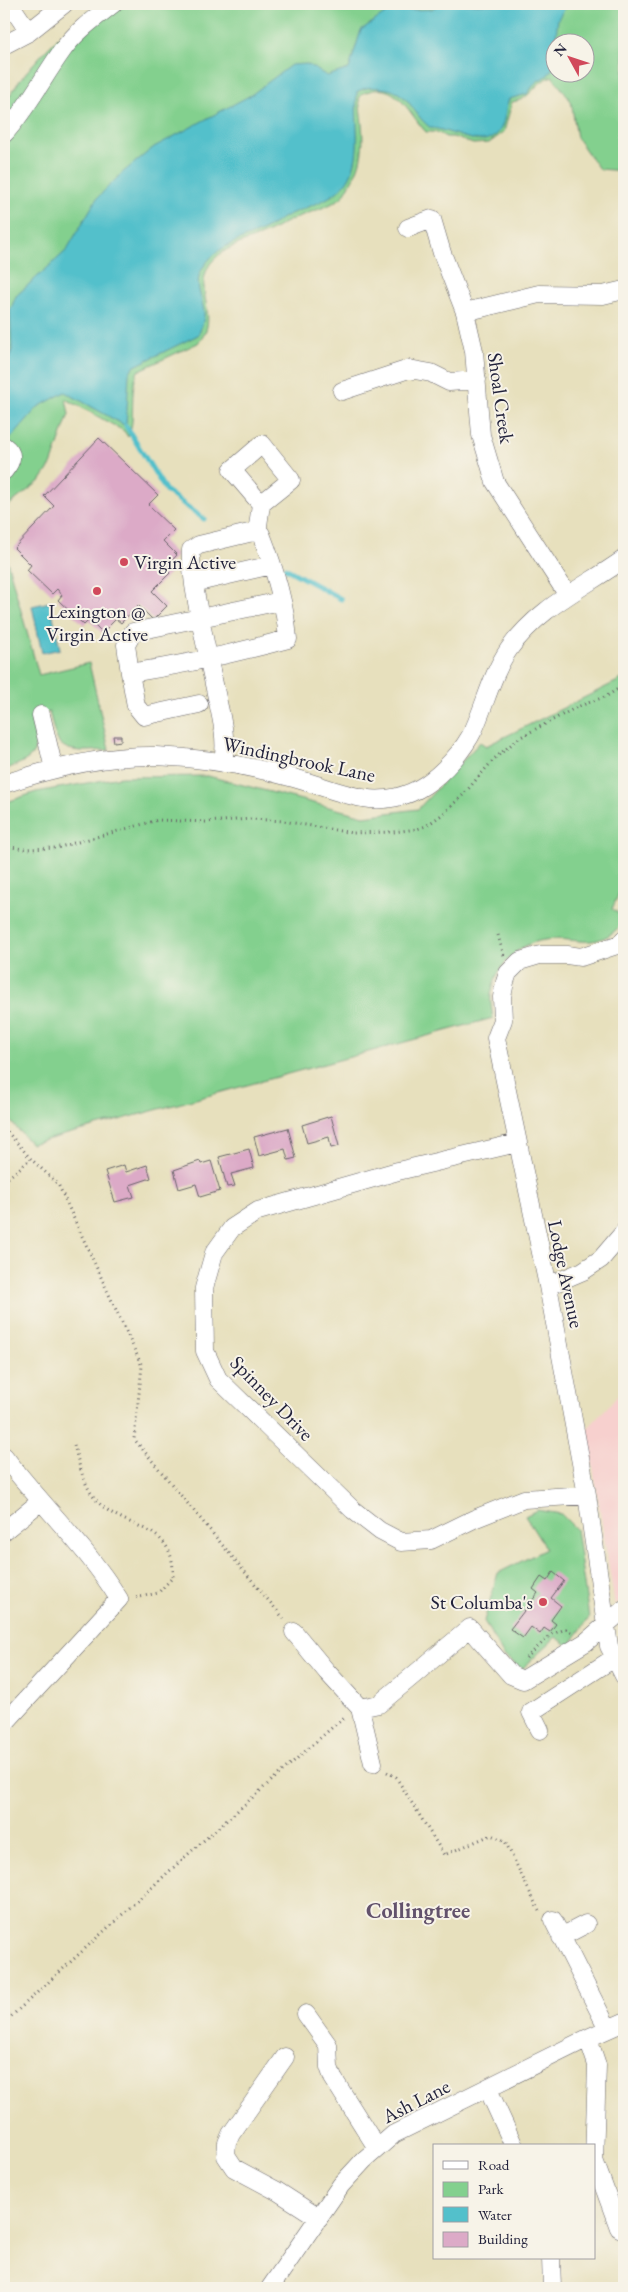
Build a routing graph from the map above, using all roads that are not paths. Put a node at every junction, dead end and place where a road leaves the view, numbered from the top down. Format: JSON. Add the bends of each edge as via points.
{"nodes":[{"id":1,"x":10,"y":4,"type":"edge"},
{"id":2,"x":64,"y":4,"type":"edge"},
{"id":3,"x":113,"y":4,"type":"edge"},
{"id":4,"x":29,"y":32,"type":"junction"},
{"id":5,"x":4,"y":45,"type":"edge"},
{"id":6,"x":4,"y":134,"type":"edge"},
{"id":7,"x":408,"y":228,"type":"dead end"},
{"id":8,"x":624,"y":290,"type":"edge"},
{"id":9,"x":465,"y":312,"type":"junction"},
{"id":10,"x":476,"y":380,"type":"junction"},
{"id":11,"x":342,"y":391,"type":"dead end"},
{"id":12,"x":6,"y":447,"type":"edge"},
{"id":13,"x":4,"y":471,"type":"edge"},
{"id":14,"x":261,"y":504,"type":"dead end"},
{"id":15,"x":257,"y":533,"type":"junction"},
{"id":16,"x":624,"y":559,"type":"edge"},
{"id":17,"x":272,"y":565,"type":"junction"},
{"id":18,"x":194,"y":584,"type":"junction"},
{"id":19,"x":567,"y":594,"type":"junction"},
{"id":20,"x":281,"y":601,"type":"junction"},
{"id":21,"x":200,"y":619,"type":"junction"},
{"id":22,"x":208,"y":658,"type":"junction"},
{"id":23,"x":130,"y":673,"type":"junction"},
{"id":24,"x":199,"y":704,"type":"dead end"},
{"id":25,"x":41,"y":715,"type":"dead end"},
{"id":26,"x":223,"y":762,"type":"junction"},
{"id":27,"x":54,"y":769,"type":"junction"},
{"id":28,"x":4,"y":784,"type":"edge"},
{"id":29,"x":624,"y":939,"type":"edge"},
{"id":30,"x":517,"y":1143,"type":"junction"},
{"id":31,"x":624,"y":1232,"type":"edge"},
{"id":32,"x":548,"y":1286,"type":"junction"},
{"id":33,"x":4,"y":1456,"type":"edge"},
{"id":34,"x":587,"y":1495,"type":"junction"},
{"id":35,"x":40,"y":1502,"type":"junction"},
{"id":36,"x":4,"y":1531,"type":"edge"},
{"id":37,"x":624,"y":1609,"type":"edge"},
{"id":38,"x":605,"y":1623,"type":"junction"},
{"id":39,"x":294,"y":1632,"type":"road end"},
{"id":40,"x":620,"y":1667,"type":"edge"},
{"id":41,"x":360,"y":1708,"type":"junction"},
{"id":42,"x":4,"y":1724,"type":"edge"},
{"id":43,"x":540,"y":1730,"type":"dead end"},
{"id":44,"x":373,"y":1763,"type":"road end"},
{"id":45,"x":552,"y":1920,"type":"road end"},
{"id":46,"x":586,"y":1924,"type":"dead end"},
{"id":47,"x":561,"y":1937,"type":"junction"},
{"id":48,"x":306,"y":2014,"type":"dead end"},
{"id":49,"x":624,"y":2022,"type":"edge"},
{"id":50,"x":608,"y":2029,"type":"junction"},
{"id":51,"x":588,"y":2038,"type":"junction"},
{"id":52,"x":285,"y":2057,"type":"dead end"},
{"id":53,"x":488,"y":2089,"type":"junction"},
{"id":54,"x":513,"y":2144,"type":"edge"},
{"id":55,"x":595,"y":2144,"type":"edge"},
{"id":56,"x":377,"y":2148,"type":"junction"},
{"id":57,"x":596,"y":2165,"type":"edge"},
{"id":58,"x":319,"y":2218,"type":"junction"},
{"id":59,"x":624,"y":2230,"type":"edge"},
{"id":60,"x":551,"y":2260,"type":"edge"},
{"id":61,"x":270,"y":2288,"type":"edge"},
{"id":62,"x":552,"y":2288,"type":"edge"}],
"edges":[{"from":1,"to":4,"type":"street"},
{"from":2,"to":4,"type":"street"},
{"from":3,"to":6,"type":"street","via":[[67,45]]},
{"from":4,"to":5,"type":"street"},
{"from":7,"to":9,"type":"street","name":"Shoal Creek","via":[[432,218]]},
{"from":8,"to":9,"type":"street","via":[[603,295],[539,294]]},
{"from":9,"to":10,"type":"street","name":"Shoal Creek","via":[[474,351]]},
{"from":10,"to":11,"type":"street","via":[[450,382],[431,373],[409,369]]},
{"from":10,"to":19,"type":"street","name":"Shoal Creek","via":[[481,435],[495,482]]},
{"from":12,"to":13,"type":"street","via":[[12,457]]},
{"from":14,"to":15,"type":"street"},
{"from":15,"to":17,"type":"street","via":[[261,534]]},
{"from":15,"to":18,"type":"street","via":[[199,545],[191,550]]},
{"from":16,"to":19,"type":"street","name":"Windingbrook Lane"},
{"from":17,"to":18,"type":"street"},
{"from":17,"to":20,"type":"street"},
{"from":18,"to":21,"type":"street"},
{"from":19,"to":26,"type":"street","name":"Windingbrook Lane","via":[[531,622],[508,650],[491,682],[473,730],[450,763],[424,785],[396,798],[364,798],[289,776]]},
{"from":20,"to":21,"type":"street"},
{"from":20,"to":22,"type":"street","via":[[288,639]]},
{"from":21,"to":22,"type":"street"},
{"from":21,"to":23,"type":"street","via":[[133,632],[126,646]]},
{"from":22,"to":23,"type":"street"},
{"from":22,"to":26,"type":"street","via":[[225,734]]},
{"from":23,"to":24,"type":"street","via":[[136,706],[144,716]]},
{"from":25,"to":27,"type":"street"},
{"from":26,"to":27,"type":"street","name":"Windingbrook Lane","via":[[155,756]]},
{"from":27,"to":28,"type":"street","name":"Windingbrook Lane"},
{"from":29,"to":30,"type":"street","name":"Lodge Avenue","via":[[620,944],[581,957],[540,956],[520,961],[508,973],[502,997],[503,1020],[496,1038]]},
{"from":30,"to":32,"type":"street","name":"Lodge Avenue"},
{"from":30,"to":34,"type":"street","name":"Spinney Drive","via":[[398,1171],[258,1211],[232,1228],[214,1253],[204,1288],[205,1351],[218,1379],[353,1510],[380,1531],[402,1542],[431,1540],[524,1499]]},
{"from":31,"to":32,"type":"street","via":[[601,1259],[583,1271]]},
{"from":32,"to":34,"type":"street","name":"Lodge Avenue"},
{"from":33,"to":35,"type":"street"},
{"from":34,"to":38,"type":"street","name":"Lodge Avenue"},
{"from":35,"to":36,"type":"street"},
{"from":35,"to":42,"type":"street","via":[[103,1572],[119,1599]]},
{"from":37,"to":38,"type":"street"},
{"from":38,"to":40,"type":"street","name":"Lodge Avenue"},
{"from":38,"to":41,"type":"street","via":[[586,1642],[523,1680],[511,1675],[470,1628],[380,1704]]},
{"from":39,"to":41,"type":"street"},
{"from":40,"to":43,"type":"street","via":[[531,1712]]},
{"from":41,"to":44,"type":"street"},
{"from":45,"to":47,"type":"street"},
{"from":46,"to":47,"type":"street"},
{"from":47,"to":50,"type":"street"},
{"from":48,"to":56,"type":"street","via":[[328,2045],[333,2078]]},
{"from":49,"to":50,"type":"street","name":"Ash Lane"},
{"from":50,"to":51,"type":"street","name":"Ash Lane"},
{"from":51,"to":53,"type":"street","name":"Ash Lane"},
{"from":51,"to":55,"type":"street","via":[[597,2065]]},
{"from":52,"to":58,"type":"street","via":[[231,2134],[226,2156],[234,2168]]},
{"from":53,"to":54,"type":"street"},
{"from":53,"to":56,"type":"street","name":"Ash Lane","via":[[394,2134]]},
{"from":56,"to":58,"type":"street","name":"Ash Lane","via":[[341,2185]]},
{"from":57,"to":59,"type":"street","via":[[619,2228]]},
{"from":58,"to":61,"type":"street","name":"Ash Lane"},
{"from":60,"to":62,"type":"street"}]}
